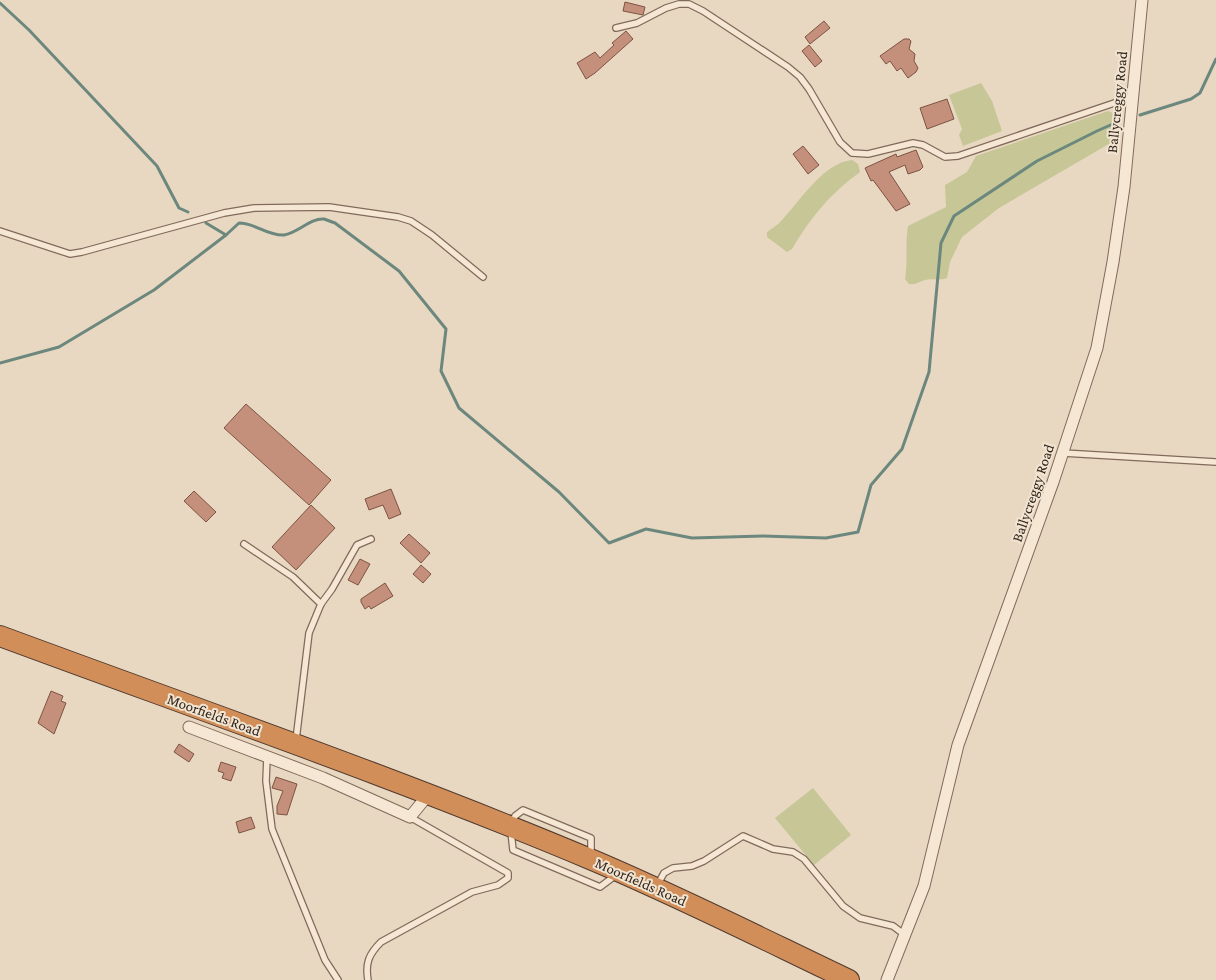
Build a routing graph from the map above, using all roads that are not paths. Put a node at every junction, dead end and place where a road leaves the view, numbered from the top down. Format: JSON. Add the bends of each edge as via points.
{"nodes":[{"id":1,"x":1142,"y":0,"type":"edge"},
{"id":2,"x":616,"y":28,"type":"dead end"},
{"id":3,"x":1132,"y":97,"type":"junction"},
{"id":4,"x":0,"y":230,"type":"edge"},
{"id":5,"x":482,"y":276,"type":"dead end"},
{"id":6,"x":1063,"y":453,"type":"junction"},
{"id":7,"x":1216,"y":462,"type":"edge"},
{"id":8,"x":371,"y":539,"type":"dead end"},
{"id":9,"x":244,"y":544,"type":"dead end"},
{"id":10,"x":321,"y":604,"type":"junction"},
{"id":11,"x":0,"y":636,"type":"edge"},
{"id":12,"x":189,"y":727,"type":"dead end"},
{"id":13,"x":296,"y":745,"type":"junction"},
{"id":14,"x":267,"y":758,"type":"junction"},
{"id":15,"x":428,"y":795,"type":"junction"},
{"id":16,"x":410,"y":817,"type":"junction"},
{"id":17,"x":510,"y":828,"type":"junction"},
{"id":18,"x":620,"y":872,"type":"junction"},
{"id":19,"x":656,"y":888,"type":"junction"},
{"id":20,"x":905,"y":935,"type":"junction"},
{"id":21,"x":338,"y":980,"type":"edge"},
{"id":22,"x":368,"y":980,"type":"edge"},
{"id":23,"x":849,"y":980,"type":"edge"},
{"id":24,"x":887,"y":980,"type":"edge"}],
"edges":[{"from":1,"to":3,"type":"street","name":"Ballycreggy Road"},
{"from":2,"to":3,"type":"lane","via":[[637,23],[679,4],[703,10],[800,78],[840,142],[852,154],[868,154],[913,143],[945,157],[958,156]]},
{"from":3,"to":6,"type":"street","name":"Ballycreggy Road","via":[[1124,187],[1103,318],[1097,348]]},
{"from":4,"to":5,"type":"lane","via":[[70,254],[224,212],[254,208],[329,207],[411,221]]},
{"from":6,"to":7,"type":"lane"},
{"from":6,"to":20,"type":"street","name":"Ballycreggy Road","via":[[958,746],[924,886]]},
{"from":8,"to":10,"type":"lane","via":[[357,545]]},
{"from":9,"to":10,"type":"lane","via":[[293,577]]},
{"from":10,"to":13,"type":"lane","via":[[309,633]]},
{"from":11,"to":13,"type":"highway","name":"Moorfields Road"},
{"from":12,"to":14,"type":"street","name":"Moorfields Road"},
{"from":13,"to":15,"type":"highway","name":"Moorfields Road"},
{"from":14,"to":16,"type":"street","name":"Moorfields Road","via":[[323,778]]},
{"from":14,"to":21,"type":"lane","via":[[266,781],[272,829],[325,960]]},
{"from":15,"to":16,"type":"street"},
{"from":15,"to":17,"type":"highway","name":"Moorfields Road"},
{"from":16,"to":22,"type":"lane","via":[[508,873],[508,878],[498,885],[472,892],[381,942],[368,958]]},
{"from":17,"to":18,"type":"highway","name":"Moorfields Road"},
{"from":17,"to":18,"type":"lane","via":[[513,850],[600,887]]},
{"from":18,"to":19,"type":"highway","name":"Moorfields Road"},
{"from":19,"to":20,"type":"lane","via":[[664,873],[704,861],[743,836],[773,849],[793,852],[804,859],[843,906],[860,918],[893,926]]},
{"from":19,"to":23,"type":"highway","name":"Moorfields Road"},
{"from":20,"to":24,"type":"street","name":"Ballycreggy Road"}]}
